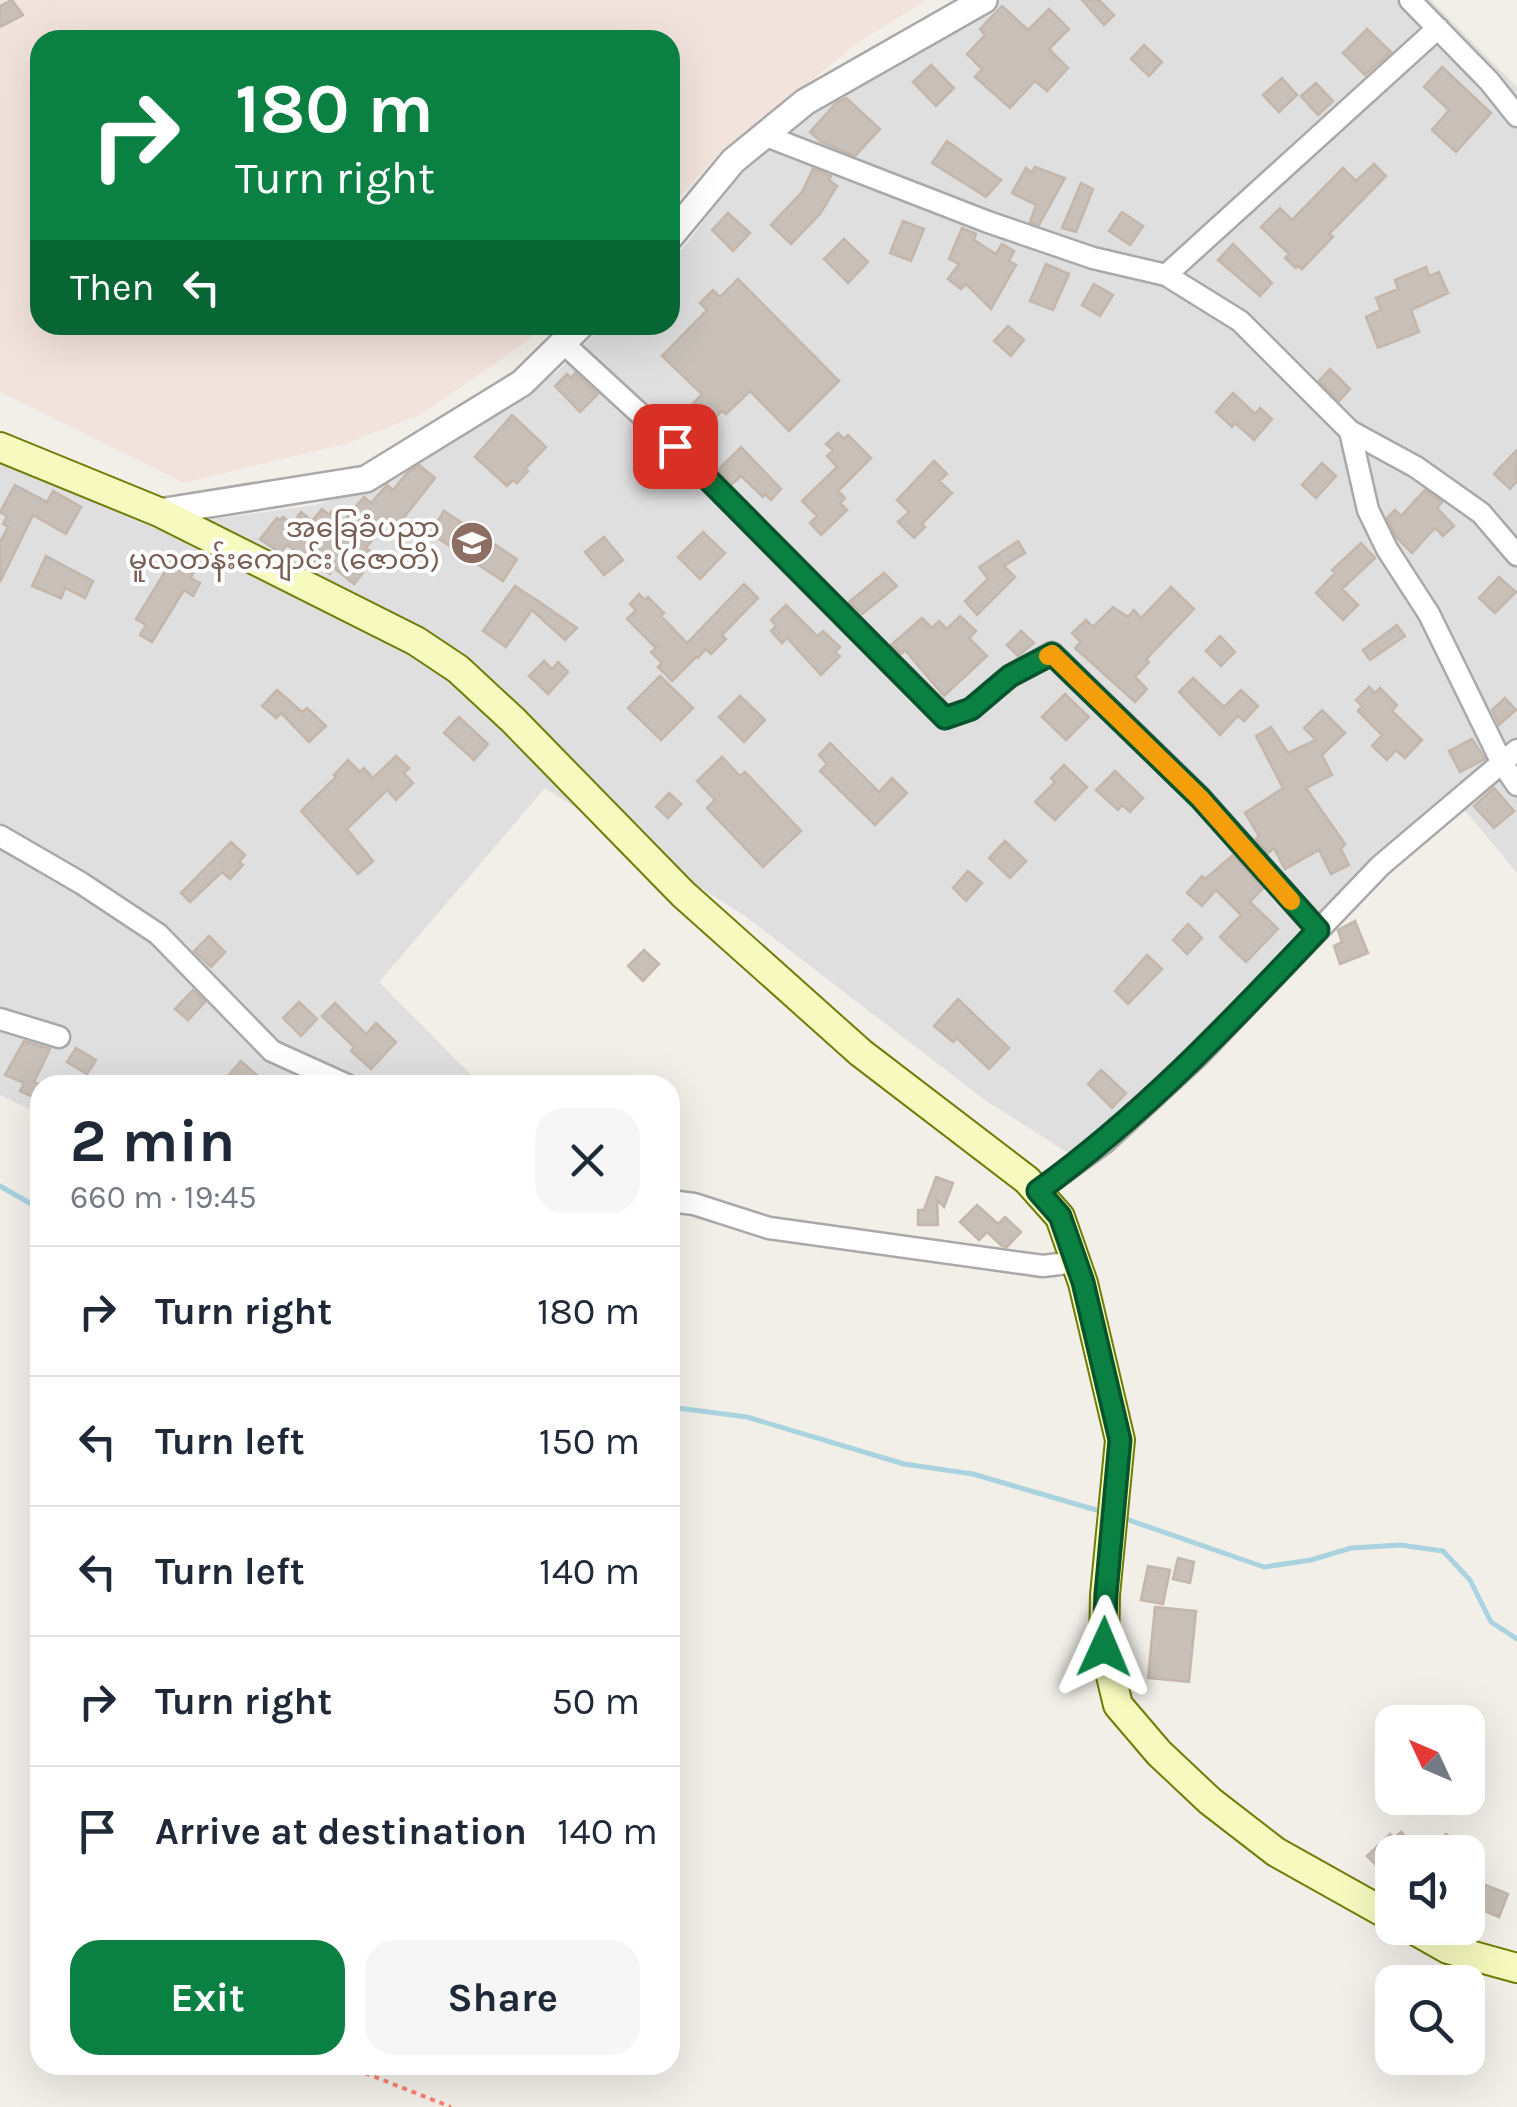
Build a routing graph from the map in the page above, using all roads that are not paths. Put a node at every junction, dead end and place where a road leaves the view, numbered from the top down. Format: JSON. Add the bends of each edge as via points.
{"nodes":[{"id":1,"x":984,"y":0,"type":"edge"},
{"id":2,"x":1410,"y":0,"type":"edge"},
{"id":3,"x":1438,"y":28,"type":"junction"},
{"id":4,"x":1517,"y":116,"type":"edge"},
{"id":5,"x":764,"y":136,"type":"junction"},
{"id":6,"x":680,"y":225,"type":"edge"},
{"id":7,"x":1166,"y":274,"type":"junction"},
{"id":8,"x":571,"y":335,"type":"edge"},
{"id":9,"x":573,"y":335,"type":"edge"},
{"id":10,"x":1350,"y":431,"type":"junction"},
{"id":11,"x":0,"y":447,"type":"edge"},
{"id":12,"x":158,"y":512,"type":"junction"},
{"id":13,"x":1517,"y":555,"type":"edge"},
{"id":14,"x":1510,"y":756,"type":"edge"},
{"id":15,"x":1517,"y":785,"type":"edge"},
{"id":16,"x":0,"y":836,"type":"edge"},
{"id":17,"x":1318,"y":930,"type":"junction"},
{"id":18,"x":0,"y":1019,"type":"edge"},
{"id":19,"x":59,"y":1037,"type":"dead end"},
{"id":20,"x":325,"y":1075,"type":"edge"},
{"id":21,"x":1038,"y":1191,"type":"junction"},
{"id":22,"x":680,"y":1202,"type":"edge"},
{"id":23,"x":1076,"y":1262,"type":"junction"},
{"id":24,"x":1375,"y":1907,"type":"edge"},
{"id":25,"x":1441,"y":1945,"type":"edge"},
{"id":26,"x":1517,"y":1968,"type":"edge"}],
"edges":[{"from":1,"to":5,"type":"street","via":[[806,102]]},
{"from":2,"to":3,"type":"street"},
{"from":3,"to":4,"type":"street"},
{"from":3,"to":7,"type":"street"},
{"from":5,"to":6,"type":"street","via":[[733,161]]},
{"from":5,"to":7,"type":"street","via":[[988,222]]},
{"from":7,"to":10,"type":"street","via":[[1240,321]]},
{"from":8,"to":12,"type":"street","via":[[522,383],[366,480]]},
{"from":9,"to":17,"type":"street","via":[[945,718],[971,709],[1010,676],[1052,654],[1200,798]]},
{"from":10,"to":13,"type":"street","via":[[1481,513]]},
{"from":10,"to":14,"type":"street","via":[[1368,510],[1387,549]]},
{"from":11,"to":12,"type":"main road"},
{"from":12,"to":21,"type":"main road","via":[[416,641],[458,670],[684,894],[862,1053]]},
{"from":14,"to":15,"type":"street"},
{"from":14,"to":17,"type":"street","via":[[1380,866]]},
{"from":16,"to":20,"type":"street","via":[[158,934],[272,1051]]},
{"from":17,"to":21,"type":"street","via":[[1198,1056],[1104,1143]]},
{"from":18,"to":19,"type":"street"},
{"from":21,"to":23,"type":"main road","via":[[1060,1216]]},
{"from":22,"to":23,"type":"street","via":[[769,1228],[1043,1266]]},
{"from":23,"to":24,"type":"main road","via":[[1120,1440],[1104,1647],[1118,1705],[1223,1811],[1276,1852]]},
{"from":25,"to":26,"type":"main road"}]}
